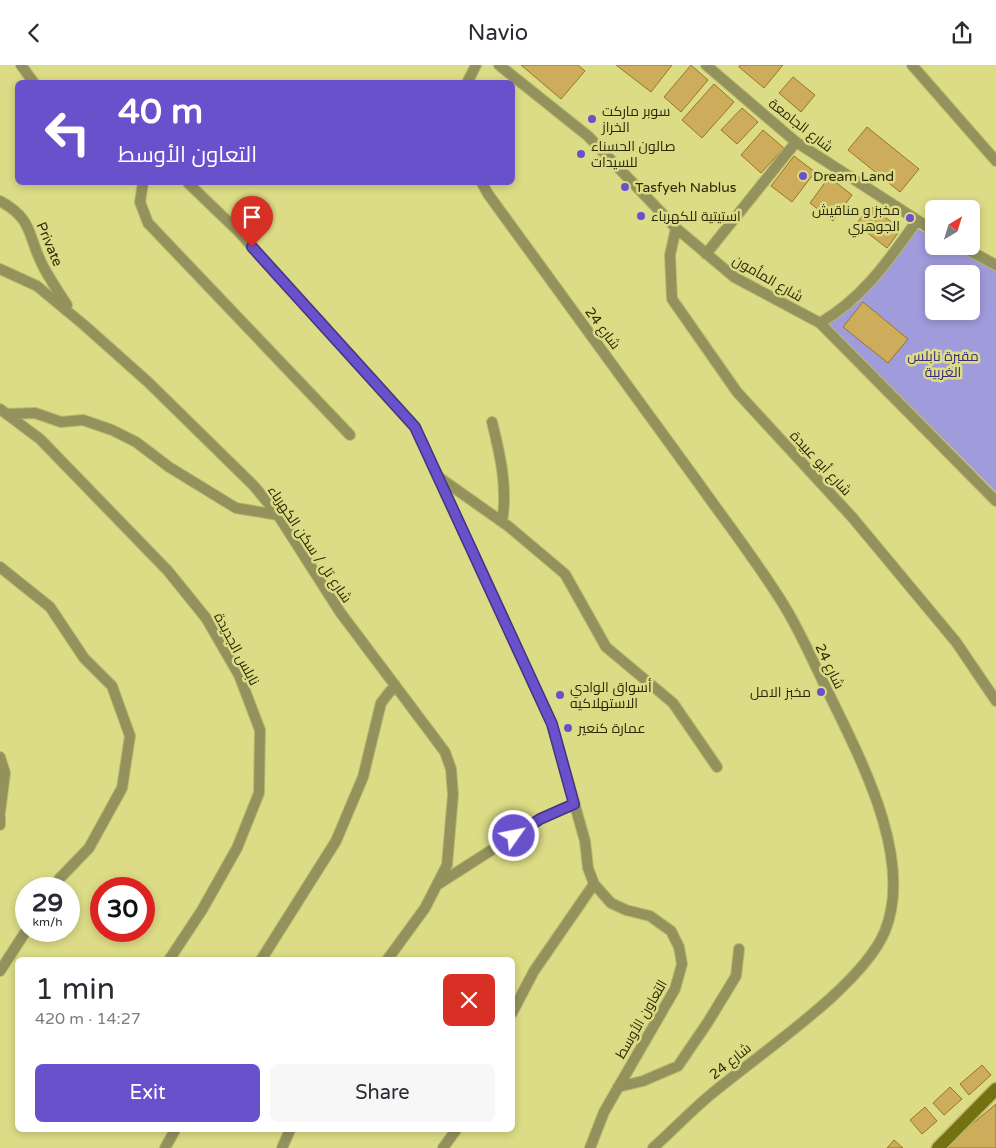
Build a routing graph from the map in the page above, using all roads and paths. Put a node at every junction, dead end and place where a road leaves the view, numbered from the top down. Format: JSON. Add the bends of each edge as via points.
{"nodes":[{"id":1,"x":22,"y":65,"type":"edge"},
{"id":2,"x":476,"y":65,"type":"edge"},
{"id":3,"x":499,"y":65,"type":"edge"},
{"id":4,"x":912,"y":65,"type":"edge"},
{"id":5,"x":714,"y":67,"type":"edge"},
{"id":6,"x":32,"y":80,"type":"edge"},
{"id":7,"x":468,"y":80,"type":"edge"},
{"id":8,"x":796,"y":142,"type":"junction"},
{"id":9,"x":996,"y":161,"type":"edge"},
{"id":10,"x":143,"y":185,"type":"edge"},
{"id":11,"x":190,"y":185,"type":"edge"},
{"id":12,"x":483,"y":185,"type":"edge"},
{"id":13,"x":0,"y":201,"type":"edge"},
{"id":14,"x":916,"y":222,"type":"junction"},
{"id":15,"x":925,"y":226,"type":"edge"},
{"id":16,"x":676,"y":228,"type":"junction"},
{"id":17,"x":706,"y":254,"type":"junction"},
{"id":18,"x":978,"y":255,"type":"edge"},
{"id":19,"x":996,"y":265,"type":"edge"},
{"id":20,"x":0,"y":269,"type":"edge"},
{"id":21,"x":67,"y":305,"type":"dead end"},
{"id":22,"x":820,"y":323,"type":"junction"},
{"id":23,"x":3,"y":412,"type":"edge"},
{"id":24,"x":492,"y":422,"type":"dead end"},
{"id":25,"x":350,"y":435,"type":"dead end"},
{"id":26,"x":438,"y":477,"type":"junction"},
{"id":27,"x":996,"y":501,"type":"edge"},
{"id":28,"x":278,"y":515,"type":"junction"},
{"id":29,"x":502,"y":521,"type":"junction"},
{"id":30,"x":0,"y":567,"type":"edge"},
{"id":31,"x":395,"y":685,"type":"junction"},
{"id":32,"x":996,"y":701,"type":"edge"},
{"id":33,"x":0,"y":757,"type":"edge"},
{"id":34,"x":717,"y":767,"type":"dead end"},
{"id":35,"x":574,"y":804,"type":"junction"},
{"id":36,"x":0,"y":814,"type":"edge"},
{"id":37,"x":0,"y":825,"type":"edge"},
{"id":38,"x":61,"y":877,"type":"edge"},
{"id":39,"x":594,"y":884,"type":"junction"},
{"id":40,"x":438,"y":885,"type":"junction"},
{"id":41,"x":19,"y":942,"type":"edge"},
{"id":42,"x":739,"y":949,"type":"dead end"},
{"id":43,"x":171,"y":957,"type":"edge"},
{"id":44,"x":263,"y":957,"type":"edge"},
{"id":45,"x":389,"y":957,"type":"edge"},
{"id":46,"x":0,"y":971,"type":"edge"},
{"id":47,"x":515,"y":1007,"type":"edge"},
{"id":48,"x":618,"y":1087,"type":"junction"},
{"id":49,"x":996,"y":1089,"type":"edge"},
{"id":50,"x":174,"y":1132,"type":"edge"},
{"id":51,"x":289,"y":1132,"type":"edge"},
{"id":52,"x":455,"y":1132,"type":"edge"},
{"id":53,"x":165,"y":1148,"type":"edge"},
{"id":54,"x":282,"y":1148,"type":"edge"},
{"id":55,"x":443,"y":1148,"type":"edge"},
{"id":56,"x":590,"y":1148,"type":"edge"},
{"id":57,"x":653,"y":1148,"type":"edge"},
{"id":58,"x":938,"y":1148,"type":"edge"}],
"edges":[{"from":1,"to":6,"type":"street"},
{"from":2,"to":7,"type":"street"},
{"from":3,"to":16,"type":"street","name":"شارع المأمون","via":[[588,136]]},
{"from":4,"to":9,"type":"street"},
{"from":5,"to":8,"type":"street","name":"شارع الجامعة"},
{"from":8,"to":14,"type":"street","name":"شارع الجامعة"},
{"from":8,"to":17,"type":"street"},
{"from":10,"to":25,"type":"street","via":[[140,201],[148,223]]},
{"from":11,"to":26,"type":"street","name":"التعاون الأوسط","via":[[239,232],[415,427]]},
{"from":12,"to":57,"type":"street","name":"شارع 24","via":[[783,603],[873,787],[890,854],[894,885],[892,909],[873,953],[822,1005],[708,1097]]},
{"from":13,"to":21,"type":"street","name":"Private","via":[[16,209],[27,223],[43,267]]},
{"from":14,"to":15,"type":"street","name":"شارع الجامعة"},
{"from":14,"to":22,"type":"street","via":[[883,269],[842,310]]},
{"from":16,"to":17,"type":"street","name":"شارع المأمون"},
{"from":16,"to":32,"type":"street","name":"شارع أبو عبيدة","via":[[670,255],[672,299],[736,392],[858,524],[956,641]]},
{"from":17,"to":22,"type":"street","name":"شارع المأمون","via":[[734,277]]},
{"from":18,"to":19,"type":"street"},
{"from":20,"to":28,"type":"street","name":"شارع تل / سكن الكهرباء","via":[[42,290],[116,353],[237,467]]},
{"from":22,"to":27,"type":"street","name":"شارع المأمون"},
{"from":23,"to":28,"type":"street","via":[[35,413],[61,422],[82,420],[112,430],[136,442],[169,467],[236,508]]},
{"from":23,"to":43,"type":"street","name":"نابلس الجديدة","via":[[40,439],[179,584],[206,618],[239,675],[260,730],[259,793],[237,848]]},
{"from":24,"to":29,"type":"street","via":[[503,474],[505,504]]},
{"from":26,"to":29,"type":"street"},
{"from":26,"to":35,"type":"street","name":"التعاون الأوسط","via":[[552,724]]},
{"from":28,"to":31,"type":"street","name":"شارع تل / سكن الكهرباء","via":[[327,595]]},
{"from":29,"to":34,"type":"street","via":[[569,578],[606,647],[673,703]]},
{"from":30,"to":38,"type":"street","via":[[50,607],[84,658],[112,686],[130,736],[122,788],[89,847]]},
{"from":31,"to":40,"type":"street","name":"شارع تل / سكن الكهرباء","via":[[442,747],[451,769],[450,845]]},
{"from":31,"to":44,"type":"street","via":[[381,703],[363,777],[336,841]]},
{"from":33,"to":36,"type":"street","via":[[5,773]]},
{"from":35,"to":39,"type":"street","name":"التعاون الأوسط"},
{"from":35,"to":40,"type":"street","via":[[540,819]]},
{"from":36,"to":37,"type":"street"},
{"from":39,"to":47,"type":"street","via":[[534,971]]},
{"from":39,"to":48,"type":"street","name":"التعاون الأوسط","via":[[611,903],[650,915],[665,925],[676,939],[681,955],[681,972],[675,989]]},
{"from":40,"to":45,"type":"street","name":"شارع تل / سكن الكهرباء"},
{"from":41,"to":46,"type":"street"},
{"from":42,"to":48,"type":"street","via":[[736,976],[678,1066],[643,1081]]},
{"from":48,"to":56,"type":"street","name":"التعاون الأوسط"},
{"from":49,"to":58,"type":"street"},
{"from":50,"to":53,"type":"street"},
{"from":51,"to":54,"type":"street"},
{"from":52,"to":55,"type":"street"}]}
